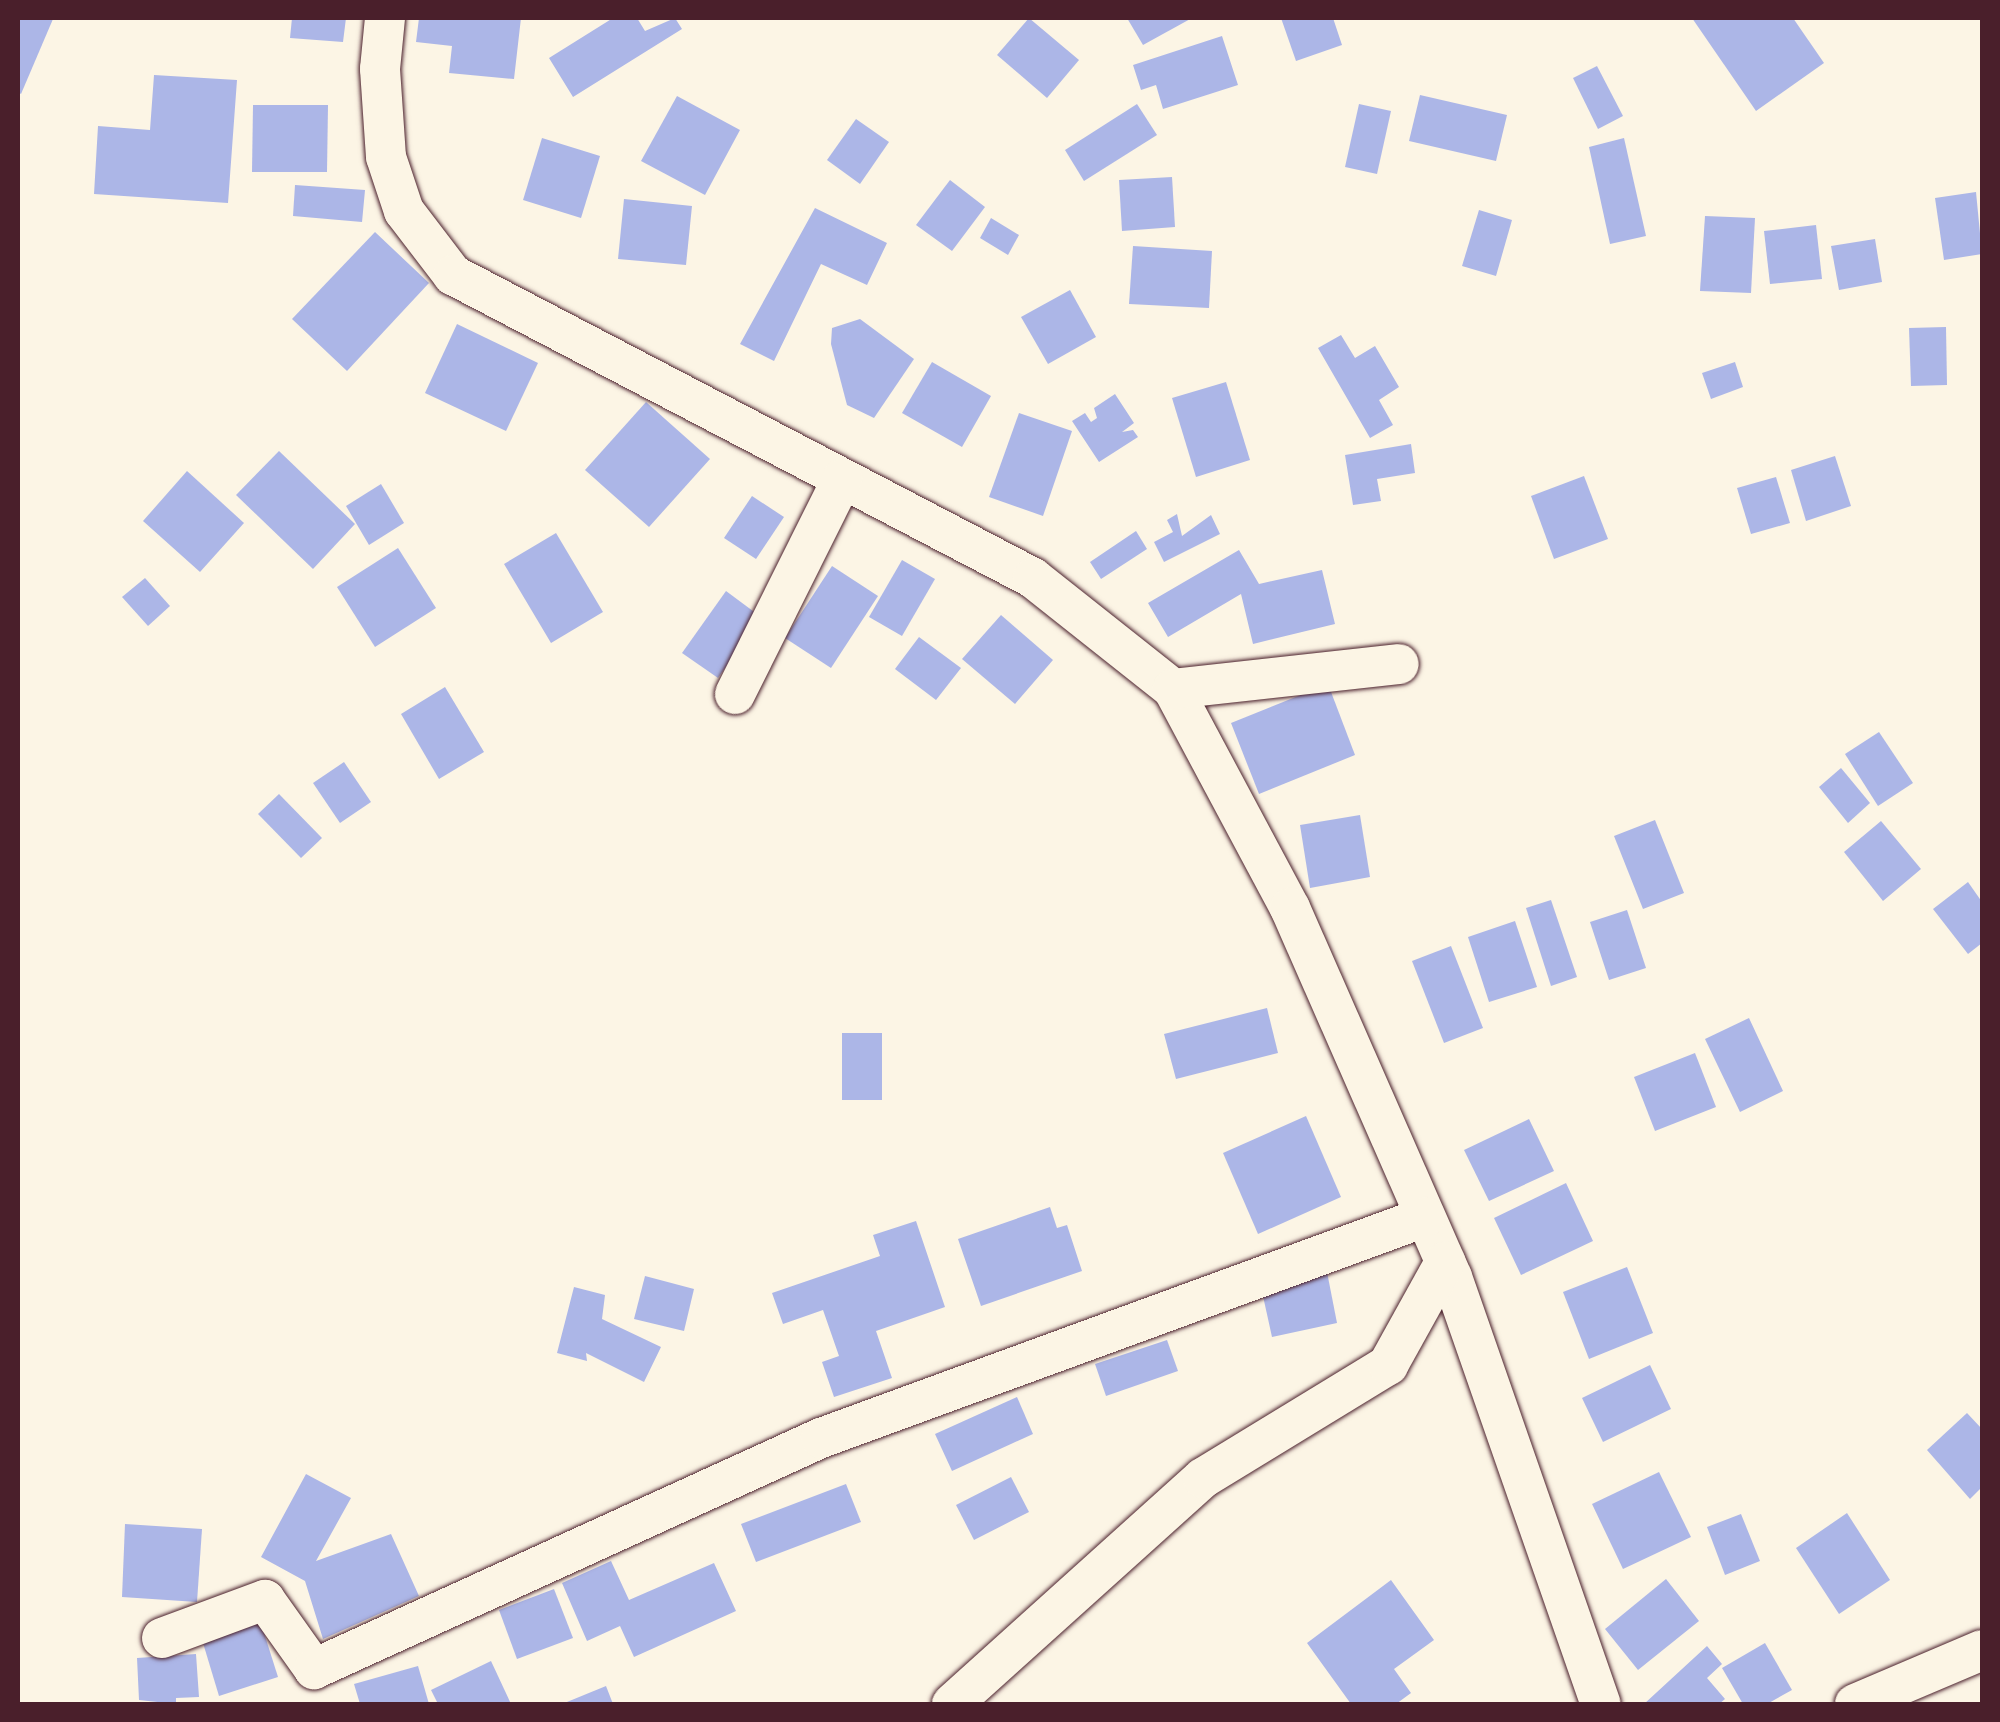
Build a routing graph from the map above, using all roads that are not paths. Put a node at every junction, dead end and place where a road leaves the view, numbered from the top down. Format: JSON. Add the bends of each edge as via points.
{"nodes":[{"id":1,"x":385,"y":18,"type":"edge"},
{"id":2,"x":842,"y":479,"type":"junction"},
{"id":3,"x":1399,"y":664,"type":"dead end"},
{"id":4,"x":1173,"y":690,"type":"junction"},
{"id":5,"x":735,"y":694,"type":"dead end"},
{"id":6,"x":1425,"y":1216,"type":"junction"},
{"id":7,"x":1445,"y":1262,"type":"junction"},
{"id":8,"x":162,"y":1638,"type":"dead end"},
{"id":9,"x":1982,"y":1650,"type":"edge"},
{"id":10,"x":952,"y":1704,"type":"edge"},
{"id":11,"x":1601,"y":1704,"type":"edge"},
{"id":12,"x":1855,"y":1704,"type":"edge"}],
"edges":[{"from":1,"to":2,"type":"street","via":[[380,68],[386,157],[404,211],[453,275]]},
{"from":2,"to":4,"type":"street","via":[[1033,578]]},
{"from":2,"to":5,"type":"street"},
{"from":3,"to":4,"type":"street"},
{"from":4,"to":6,"type":"street","via":[[1290,908]]},
{"from":6,"to":7,"type":"street"},
{"from":6,"to":8,"type":"street","via":[[821,1438],[314,1669],[265,1600]]},
{"from":7,"to":10,"type":"street","via":[[1388,1365],[1203,1478]]},
{"from":7,"to":11,"type":"street"},
{"from":9,"to":12,"type":"street"}]}
